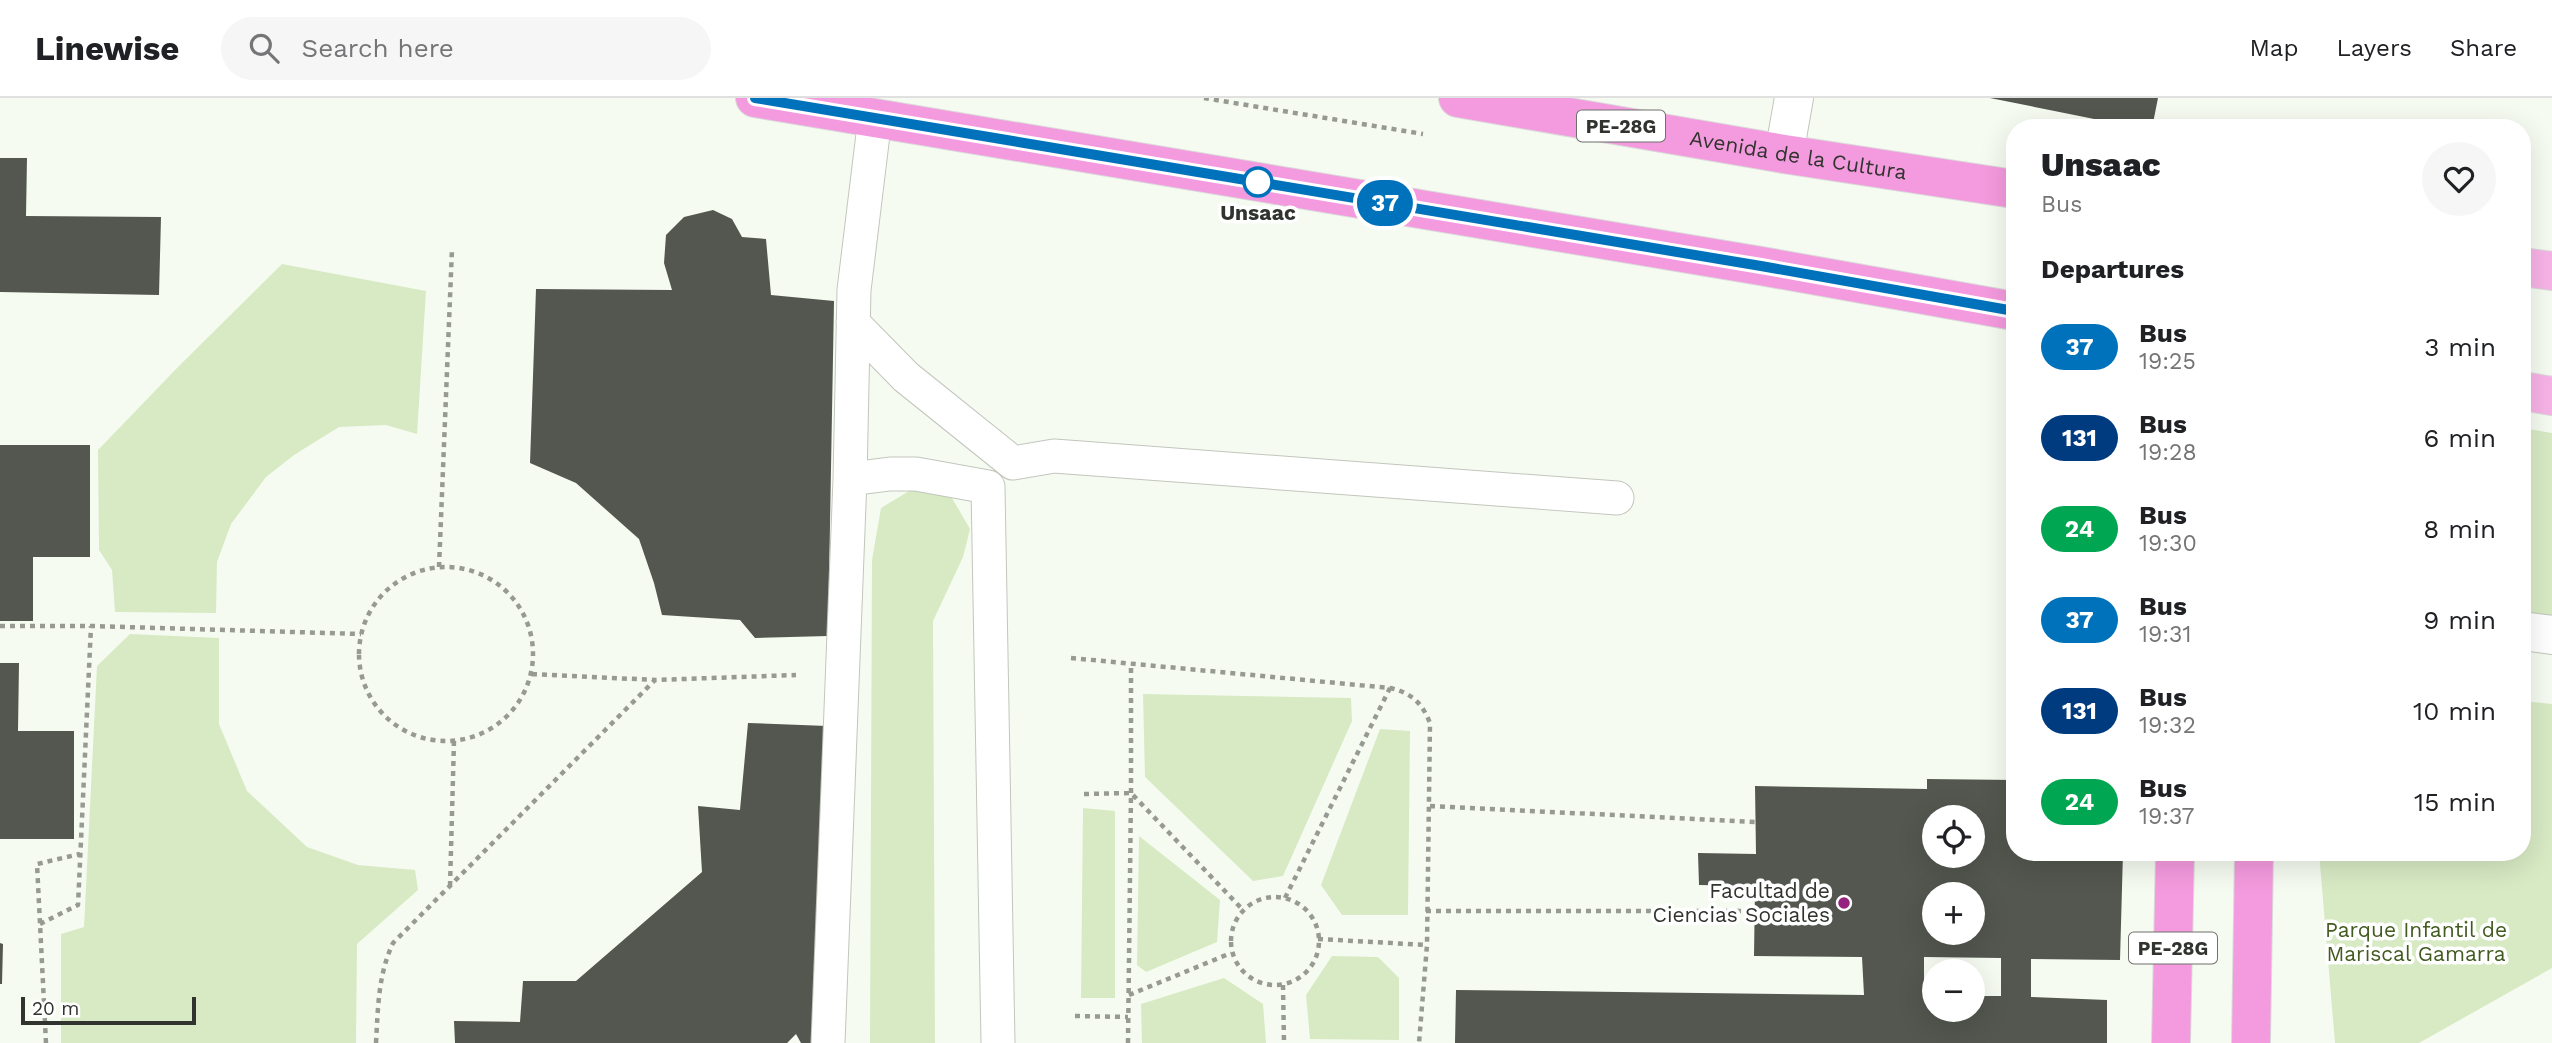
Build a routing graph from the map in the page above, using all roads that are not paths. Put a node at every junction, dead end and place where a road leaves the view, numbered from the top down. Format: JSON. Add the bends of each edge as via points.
{"nodes":[{"id":1,"x":755,"y":98,"type":"edge"},
{"id":2,"x":1458,"y":98,"type":"edge"},
{"id":3,"x":1794,"y":98,"type":"edge"},
{"id":4,"x":875,"y":118,"type":"junction"},
{"id":5,"x":1784,"y":154,"type":"junction"},
{"id":6,"x":2006,"y":188,"type":"edge"},
{"id":7,"x":2531,"y":268,"type":"edge"},
{"id":8,"x":2552,"y":271,"type":"edge"},
{"id":9,"x":1936,"y":297,"type":"junction"},
{"id":10,"x":2006,"y":310,"type":"edge"},
{"id":11,"x":2006,"y":322,"type":"edge"},
{"id":12,"x":853,"y":323,"type":"junction"},
{"id":13,"x":2531,"y":392,"type":"edge"},
{"id":14,"x":2552,"y":396,"type":"edge"},
{"id":15,"x":1013,"y":463,"type":"junction"},
{"id":16,"x":850,"y":479,"type":"junction"},
{"id":17,"x":988,"y":487,"type":"junction"},
{"id":18,"x":1617,"y":498,"type":"dead end"},
{"id":19,"x":2531,"y":632,"type":"edge"},
{"id":20,"x":2552,"y":635,"type":"edge"},
{"id":21,"x":2175,"y":861,"type":"edge"},
{"id":22,"x":2255,"y":861,"type":"edge"},
{"id":23,"x":828,"y":1043,"type":"edge"},
{"id":24,"x":998,"y":1043,"type":"edge"},
{"id":25,"x":2171,"y":1043,"type":"edge"},
{"id":26,"x":2251,"y":1043,"type":"edge"}],
"edges":[{"from":1,"to":4,"type":"highway"},
{"from":2,"to":5,"type":"highway","name":"Avenida de la Cultura","number":"PE-28G"},
{"from":3,"to":5,"type":"street"},
{"from":4,"to":9,"type":"highway"},
{"from":4,"to":12,"type":"lane"},
{"from":5,"to":6,"type":"highway","name":"Avenida de la Cultura","number":"PE-28G"},
{"from":7,"to":8,"type":"main road"},
{"from":9,"to":10,"type":"highway"},
{"from":9,"to":11,"type":"highway"},
{"from":12,"to":15,"type":"lane","via":[[906,377]]},
{"from":12,"to":16,"type":"lane"},
{"from":13,"to":14,"type":"main road"},
{"from":15,"to":17,"type":"lane"},
{"from":15,"to":18,"type":"lane","via":[[1054,456]]},
{"from":16,"to":17,"type":"lane","via":[[916,474]]},
{"from":16,"to":23,"type":"lane"},
{"from":17,"to":24,"type":"lane"},
{"from":19,"to":20,"type":"street"},
{"from":21,"to":25,"type":"highway","number":"PE-28G"},
{"from":22,"to":26,"type":"highway"}]}
